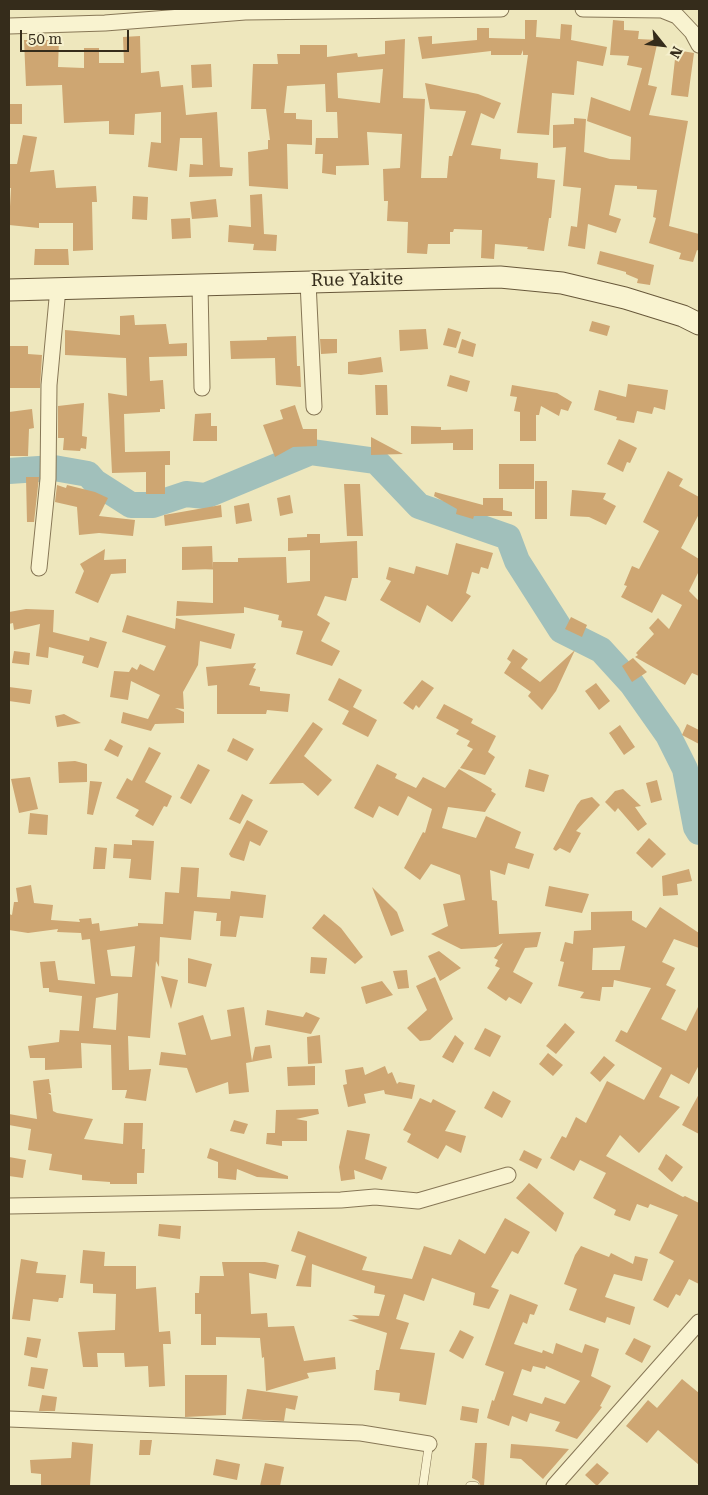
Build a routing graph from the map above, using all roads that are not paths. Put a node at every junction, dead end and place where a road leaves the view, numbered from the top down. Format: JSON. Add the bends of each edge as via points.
{"nodes":[{"id":1,"x":501,"y":9,"type":"edge"},
{"id":2,"x":583,"y":9,"type":"edge"},
{"id":3,"x":9,"y":26,"type":"edge"},
{"id":4,"x":699,"y":45,"type":"edge"},
{"id":5,"x":308,"y":282,"type":"junction"},
{"id":6,"x":200,"y":285,"type":"junction"},
{"id":7,"x":58,"y":288,"type":"junction"},
{"id":8,"x":9,"y":290,"type":"edge"},
{"id":9,"x":699,"y":324,"type":"edge"},
{"id":10,"x":202,"y":388,"type":"dead end"},
{"id":11,"x":314,"y":407,"type":"dead end"},
{"id":12,"x":40,"y":568,"type":"dead end"},
{"id":13,"x":508,"y":1175,"type":"dead end"},
{"id":14,"x":9,"y":1206,"type":"edge"},
{"id":15,"x":699,"y":1322,"type":"edge"},
{"id":16,"x":9,"y":1419,"type":"edge"},
{"id":17,"x":429,"y":1444,"type":"joint"},
{"id":18,"x":423,"y":1486,"type":"edge"},
{"id":19,"x":470,"y":1486,"type":"edge"},
{"id":20,"x":475,"y":1486,"type":"edge"},
{"id":21,"x":554,"y":1486,"type":"edge"}],
"edges":[{"from":1,"to":3,"type":"street","via":[[245,12],[106,23]]},
{"from":2,"to":4,"type":"street","via":[[662,10],[677,16]]},
{"from":5,"to":6,"type":"main road","name":"Rue Yakite"},
{"from":5,"to":9,"type":"main road","name":"Rue Yakite","via":[[500,277],[562,283],[625,298]]},
{"from":5,"to":11,"type":"street"},
{"from":6,"to":7,"type":"main road","name":"Rue Yakite"},
{"from":6,"to":10,"type":"street"},
{"from":7,"to":8,"type":"main road","name":"Rue Yakite"},
{"from":7,"to":12,"type":"street","via":[[49,385],[48,479]]},
{"from":13,"to":14,"type":"street","via":[[418,1201],[375,1197]]},
{"from":15,"to":21,"type":"street"},
{"from":16,"to":17,"type":"street","via":[[361,1433]]},
{"from":17,"to":18,"type":"lane"},
{"from":19,"to":20,"type":"lane"}]}
